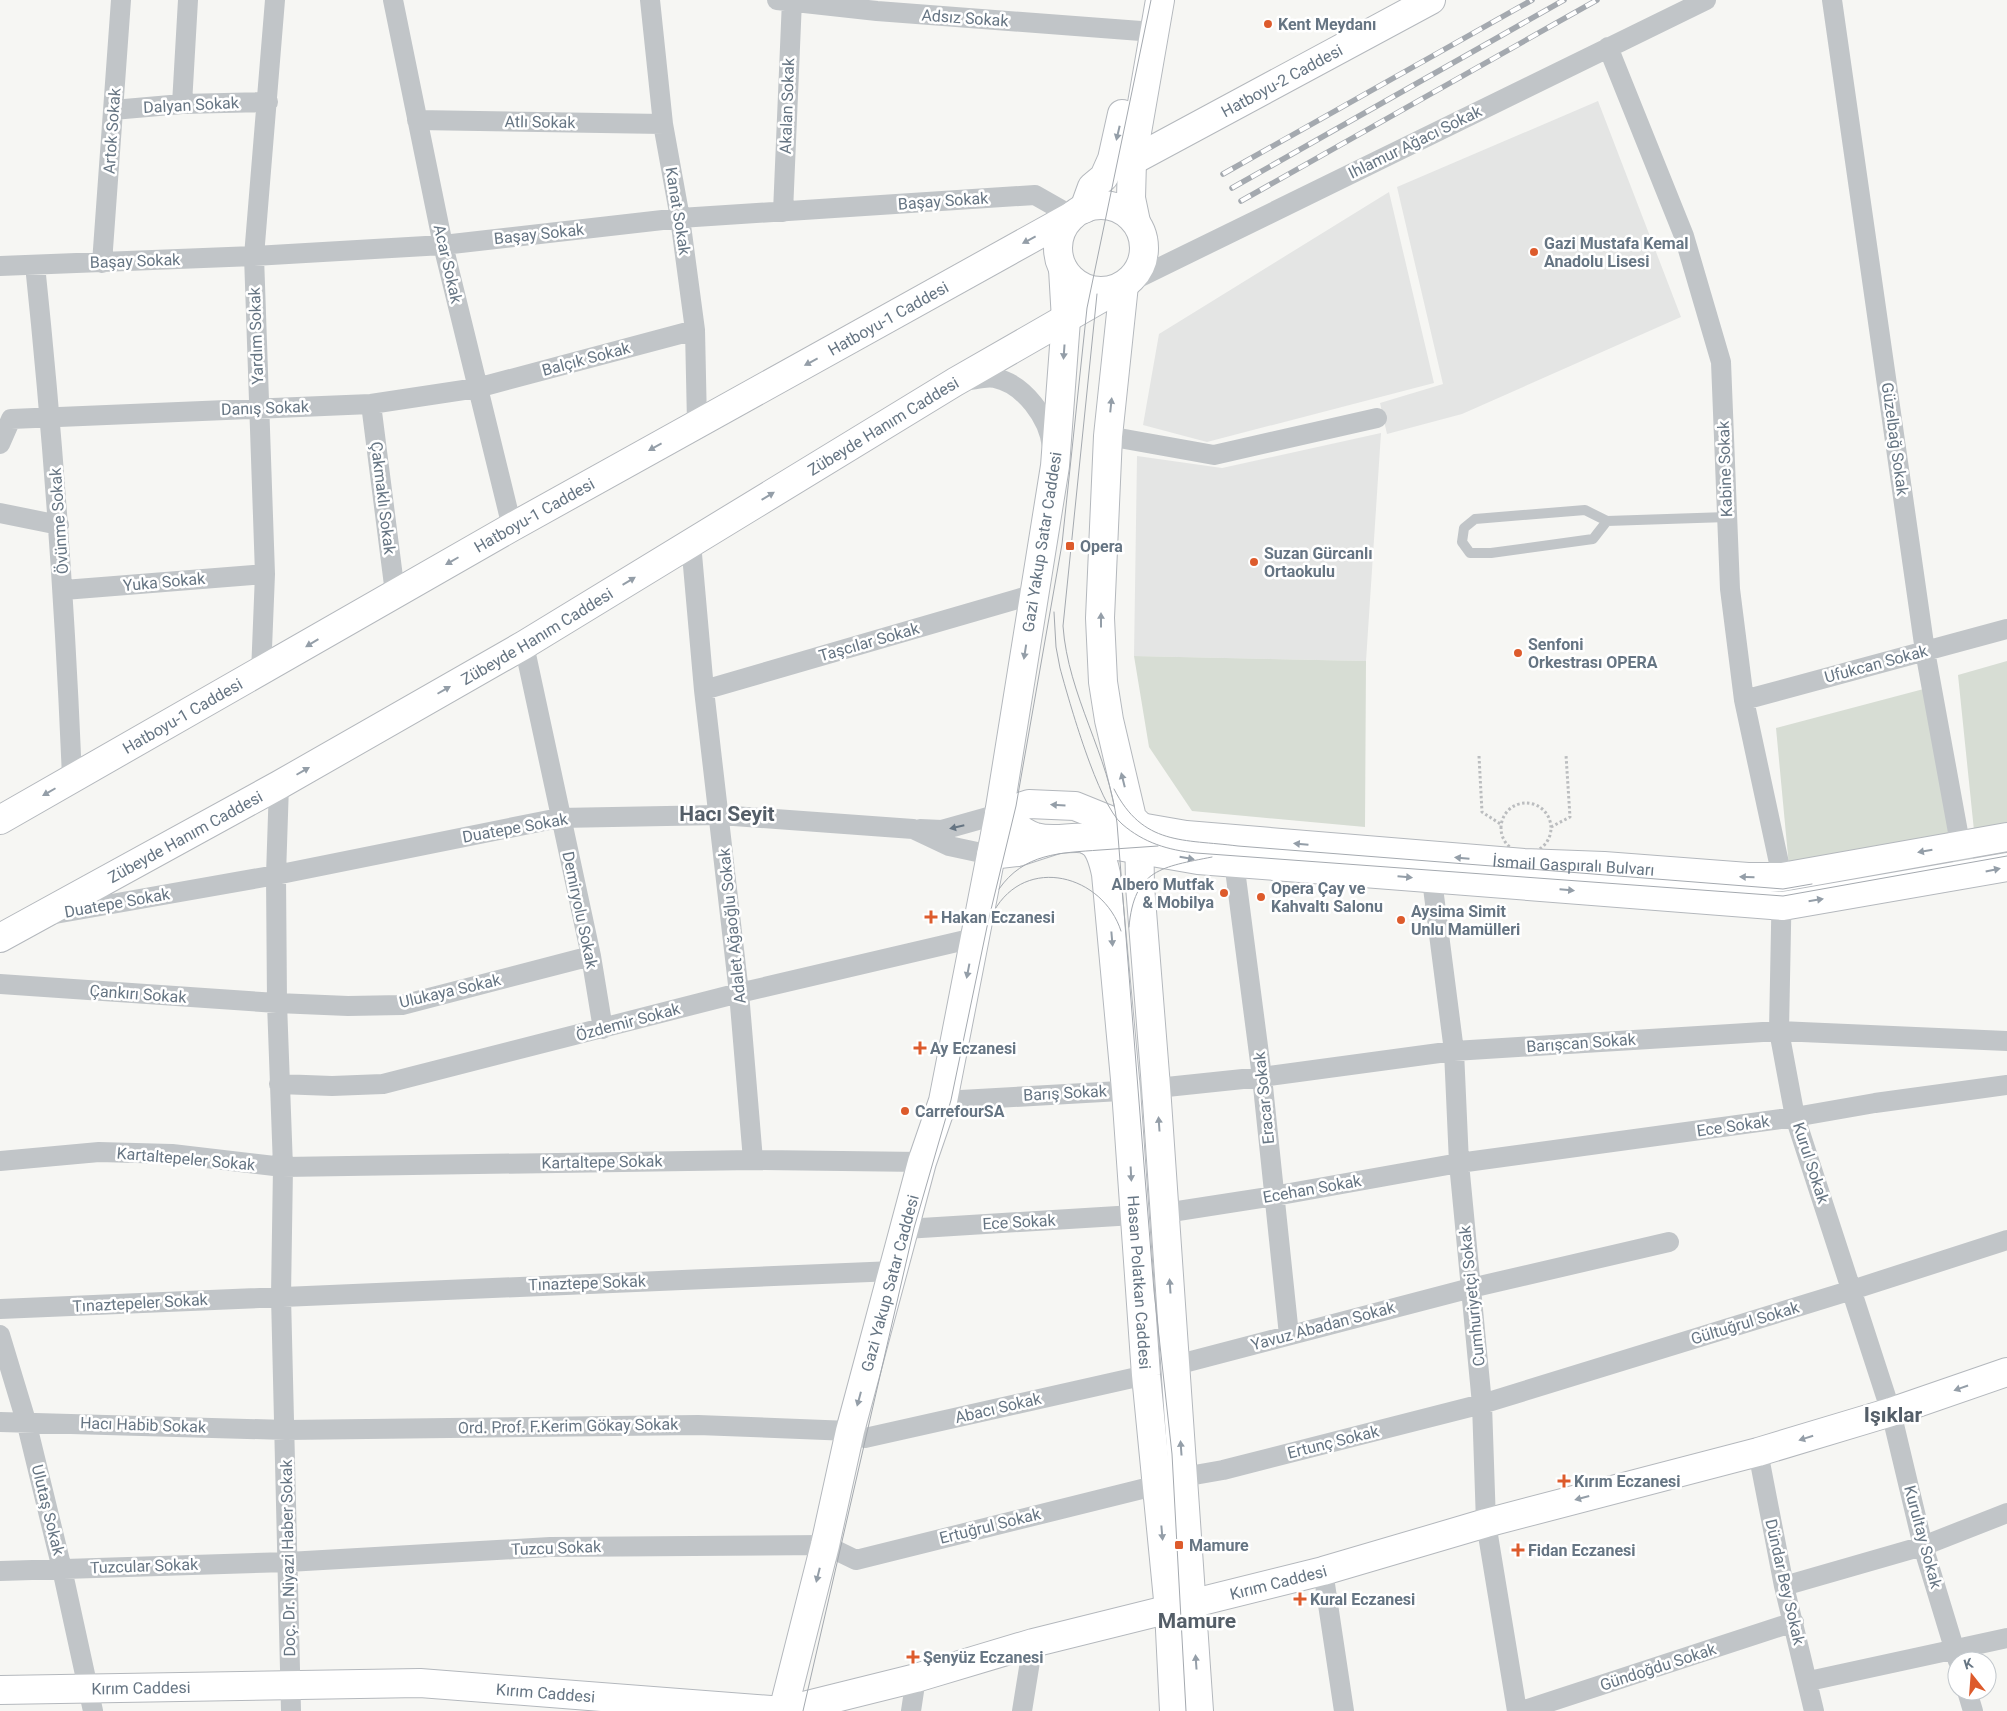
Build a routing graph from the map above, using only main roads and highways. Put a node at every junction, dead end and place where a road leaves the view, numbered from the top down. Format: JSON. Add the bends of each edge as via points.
{"nodes":[{"id":1,"x":1147,"y":0,"type":"edge"},
{"id":2,"x":1160,"y":0,"type":"edge"},
{"id":3,"x":1431,"y":0,"type":"edge"},
{"id":4,"x":1147,"y":31,"type":"junction"},
{"id":5,"x":1132,"y":161,"type":"junction"},
{"id":6,"x":1078,"y":212,"type":"junction"},
{"id":7,"x":1136,"y":222,"type":"junction"},
{"id":8,"x":1063,"y":269,"type":"junction"},
{"id":9,"x":1124,"y":285,"type":"junction"},
{"id":10,"x":1066,"y":320,"type":"junction"},
{"id":11,"x":999,"y":814,"type":"junction"},
{"id":12,"x":0,"y":820,"type":"edge"},
{"id":13,"x":2007,"y":837,"type":"edge"},
{"id":14,"x":1058,"y":838,"type":"junction"},
{"id":15,"x":1140,"y":838,"type":"junction"},
{"id":16,"x":1095,"y":848,"type":"junction"},
{"id":17,"x":991,"y":854,"type":"junction"},
{"id":18,"x":2007,"y":867,"type":"edge"},
{"id":19,"x":0,"y":938,"type":"edge"},
{"id":20,"x":2007,"y":1372,"type":"edge"},
{"id":21,"x":1171,"y":1481,"type":"junction"},
{"id":22,"x":1180,"y":1607,"type":"junction"},
{"id":23,"x":0,"y":1690,"type":"edge"},
{"id":24,"x":291,"y":1698,"type":"edge"},
{"id":25,"x":92,"y":1703,"type":"edge"},
{"id":26,"x":783,"y":1711,"type":"edge"},
{"id":27,"x":1174,"y":1711,"type":"edge"},
{"id":28,"x":1199,"y":1711,"type":"edge"}],
"edges":[{"from":1,"to":4,"type":"main road"},
{"from":2,"to":4,"type":"main road"},
{"from":3,"to":5,"type":"main road","name":"Hatboyu-2 Caddesi"},
{"from":4,"to":5,"type":"main road"},
{"from":4,"to":6,"type":"main road","one_way":true,"via":[[1112,159],[1104,177],[1092,187]]},
{"from":5,"to":7,"type":"main road","via":[[1131,198]]},
{"from":6,"to":7,"type":"main road","via":[[1098,205],[1112,206]]},
{"from":6,"to":8,"type":"main road","via":[[1063,228],[1058,241]]},
{"from":6,"to":12,"type":"main road","name":"Hatboyu-1 Caddesi","one_way":true,"via":[[512,527]]},
{"from":7,"to":9,"type":"main road","via":[[1143,235],[1145,249],[1139,269]]},
{"from":8,"to":9,"type":"main road","via":[[1071,280],[1090,290],[1111,291]]},
{"from":8,"to":10,"type":"main road","name":"Gazi Yakup Satar Caddesi"},
{"from":9,"to":10,"type":"main road","name":"Zübeyde Hanım Caddesi"},
{"from":15,"to":9,"type":"main road","one_way":true,"via":[[1132,818],[1109,720],[1103,682],[1100,618],[1108,436]]},
{"from":10,"to":11,"type":"main road","name":"Gazi Yakup Satar Caddesi","one_way":true,"via":[[1055,466]]},
{"from":19,"to":10,"type":"main road","name":"Zübeyde Hanım Caddesi","one_way":true,"via":[[279,785],[524,645],[955,382]]},
{"from":11,"to":14,"type":"main road","via":[[1029,835]]},
{"from":15,"to":11,"type":"main road","one_way":true,"via":[[1117,823],[1075,806],[1029,804]]},
{"from":11,"to":17,"type":"main road","name":"Gazi Yakup Satar Caddesi"},
{"from":13,"to":15,"type":"main road","name":"İsmail Gaspıralı Bulvarı","one_way":true,"via":[[1782,877],[1514,862],[1186,835]]},
{"from":14,"to":16,"type":"main road","via":[[1069,836]]},
{"from":14,"to":17,"type":"main road","via":[[1018,852]]},
{"from":15,"to":16,"type":"main road"},
{"from":15,"to":18,"type":"main road","one_way":true,"via":[[1198,860],[1783,906]]},
{"from":21,"to":15,"type":"main road","one_way":true,"via":[[1176,1365],[1140,886]]},
{"from":16,"to":21,"type":"main road","name":"Hasan Polatkan Caddesi","one_way":true,"via":[[1109,906],[1146,1375]]},
{"from":17,"to":26,"type":"main road","name":"Gazi Yakup Satar Caddesi","one_way":true,"via":[[943,1101],[922,1162],[850,1432]]},
{"from":20,"to":22,"type":"main road","name":"Kırım Caddesi","one_way":true,"via":[[1758,1452]]},
{"from":21,"to":22,"type":"main road"},
{"from":22,"to":26,"type":"main road","name":"Kırım Caddesi"},
{"from":22,"to":27,"type":"main road"},
{"from":28,"to":22,"type":"main road","one_way":true},
{"from":23,"to":25,"type":"main road","name":"Kırım Caddesi"},
{"from":24,"to":25,"type":"main road","name":"Kırım Caddesi"},
{"from":24,"to":26,"type":"main road","name":"Kırım Caddesi","via":[[420,1683]]}]}
